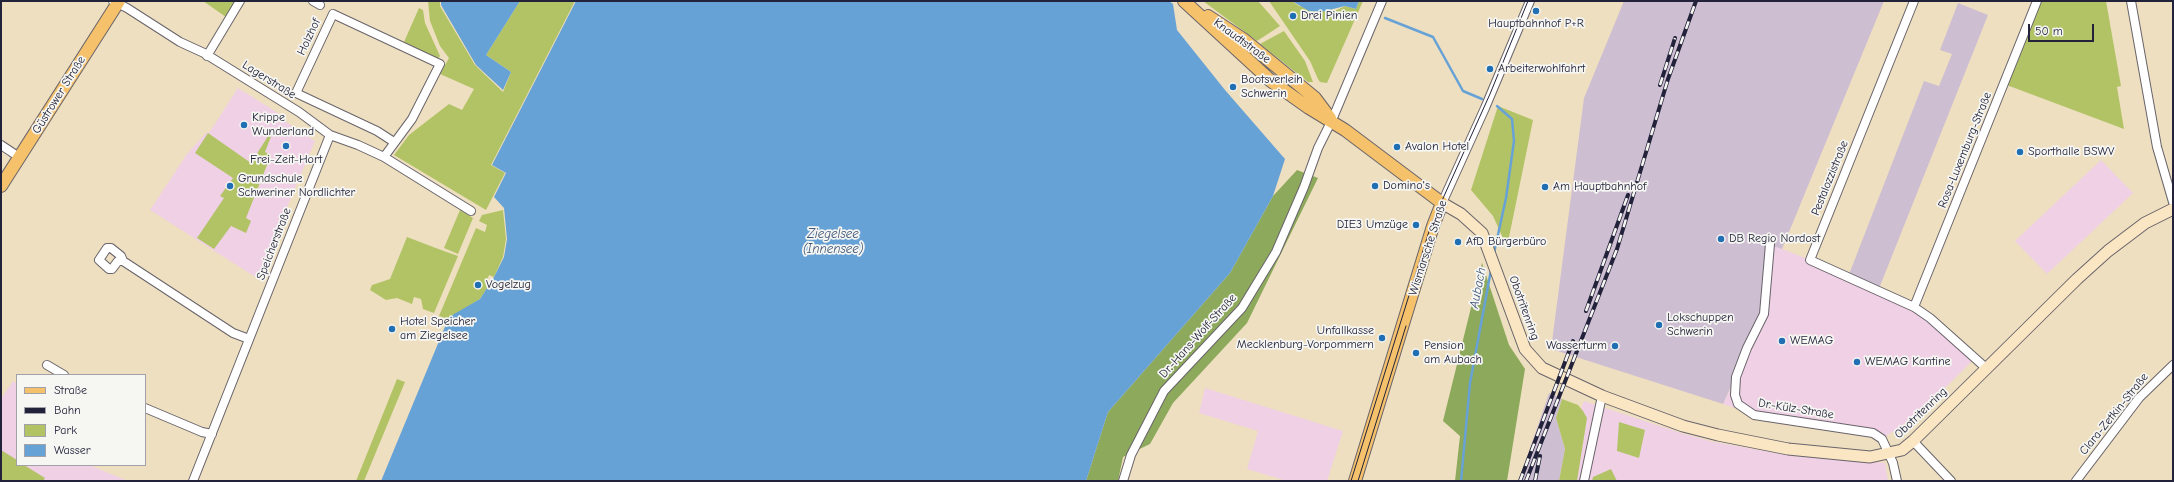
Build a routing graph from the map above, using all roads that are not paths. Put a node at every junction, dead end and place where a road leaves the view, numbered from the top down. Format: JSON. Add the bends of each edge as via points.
{"nodes":[{"id":1,"x":240,"y":1,"type":"edge"},
{"id":2,"x":1184,"y":1,"type":"edge"},
{"id":3,"x":1382,"y":1,"type":"edge"},
{"id":4,"x":1530,"y":1,"type":"edge"},
{"id":5,"x":1914,"y":1,"type":"edge"},
{"id":6,"x":2037,"y":1,"type":"edge"},
{"id":7,"x":2131,"y":1,"type":"edge"},
{"id":8,"x":116,"y":2,"type":"edge"},
{"id":9,"x":207,"y":56,"type":"junction"},
{"id":10,"x":1332,"y":120,"type":"junction"},
{"id":11,"x":330,"y":135,"type":"junction"},
{"id":12,"x":394,"y":142,"type":"junction"},
{"id":13,"x":1,"y":145,"type":"edge"},
{"id":14,"x":19,"y":157,"type":"junction"},
{"id":15,"x":384,"y":157,"type":"junction"},
{"id":16,"x":1,"y":186,"type":"edge"},
{"id":17,"x":2173,"y":202,"type":"edge"},
{"id":18,"x":1442,"y":203,"type":"junction"},
{"id":19,"x":2173,"y":209,"type":"edge"},
{"id":20,"x":471,"y":211,"type":"dead end"},
{"id":21,"x":1770,"y":244,"type":"dead end"},
{"id":22,"x":123,"y":261,"type":"dead end"},
{"id":23,"x":1914,"y":307,"type":"junction"},
{"id":24,"x":249,"y":339,"type":"junction"},
{"id":25,"x":47,"y":365,"type":"dead end"},
{"id":26,"x":2173,"y":365,"type":"edge"},
{"id":27,"x":1986,"y":368,"type":"junction"},
{"id":28,"x":62,"y":374,"type":"edge"},
{"id":29,"x":1602,"y":396,"type":"junction"},
{"id":30,"x":146,"y":408,"type":"edge"},
{"id":31,"x":212,"y":434,"type":"junction"},
{"id":32,"x":1913,"y":441,"type":"junction"},
{"id":33,"x":1888,"y":454,"type":"junction"},
{"id":34,"x":193,"y":481,"type":"edge"},
{"id":35,"x":1123,"y":481,"type":"edge"},
{"id":36,"x":1355,"y":481,"type":"edge"},
{"id":37,"x":1584,"y":481,"type":"edge"},
{"id":38,"x":1897,"y":481,"type":"edge"},
{"id":39,"x":1951,"y":481,"type":"edge"},
{"id":40,"x":2076,"y":481,"type":"edge"}],
"edges":[{"from":1,"to":9,"type":"street"},
{"from":2,"to":10,"type":"main road","name":"Knaudtstraße","via":[[1271,81],[1308,108]]},
{"from":3,"to":10,"type":"street","name":"Dr.-Hans-Wolf-Straße"},
{"from":4,"to":18,"type":"street","name":"Wismarsche Straße"},
{"from":5,"to":23,"type":"street","name":"Pestalozzistraße","via":[[1810,260]]},
{"from":6,"to":23,"type":"street","name":"Rosa-Luxemburg-Straße"},
{"from":7,"to":17,"type":"street","via":[[2157,147]]},
{"from":8,"to":9,"type":"street","name":"Lagerstraße"},
{"from":8,"to":14,"type":"main road","name":"Güstrower Straße"},
{"from":9,"to":11,"type":"street","name":"Lagerstraße","via":[[299,112]]},
{"from":10,"to":18,"type":"main road","name":"Knaudtstraße"},
{"from":10,"to":35,"type":"street","name":"Dr.-Hans-Wolf-Straße","via":[[1276,252],[1242,308],[1164,391],[1131,455]]},
{"from":11,"to":15,"type":"street","name":"Lagerstraße","via":[[358,144]]},
{"from":11,"to":24,"type":"street","name":"Speicherstraße"},
{"from":12,"to":12,"type":"street","name":"Holzhof","via":[[412,119],[440,64],[333,14],[296,93],[377,131]]},
{"from":12,"to":15,"type":"street","name":"Holzhof"},
{"from":13,"to":14,"type":"street"},
{"from":14,"to":16,"type":"main road","name":"Güstrower Straße"},
{"from":15,"to":20,"type":"street","name":"Lagerstraße"},
{"from":18,"to":29,"type":"street","name":"Obotritenring","via":[[1473,223],[1482,233],[1525,349],[1542,368]]},
{"from":18,"to":36,"type":"main road","name":"Wismarsche Straße"},
{"from":19,"to":27,"type":"street","name":"Obotritenring","via":[[2145,223],[2108,251]]},
{"from":21,"to":33,"type":"street","name":"Dr.-Külz-Straße","via":[[1764,314],[1736,377],[1735,395],[1738,404],[1754,415],[1873,433],[1882,439]]},
{"from":22,"to":24,"type":"street","via":[[234,333]]},
{"from":23,"to":27,"type":"street","name":"Pestalozzistraße"},
{"from":24,"to":31,"type":"street","name":"Speicherstraße"},
{"from":25,"to":28,"type":"street"},
{"from":26,"to":40,"type":"street","name":"Clara-Zetkin-Straße","via":[[2139,398]]},
{"from":27,"to":32,"type":"street","name":"Obotritenring"},
{"from":29,"to":33,"type":"street","name":"Obotritenring","via":[[1683,426],[1718,435],[1788,449],[1849,456],[1870,457]]},
{"from":29,"to":37,"type":"street"},
{"from":30,"to":31,"type":"street"},
{"from":31,"to":34,"type":"street","name":"Speicherstraße"},
{"from":32,"to":33,"type":"street","name":"Obotritenring","via":[[1902,450]]},
{"from":32,"to":39,"type":"street"},
{"from":33,"to":38,"type":"street"}]}
